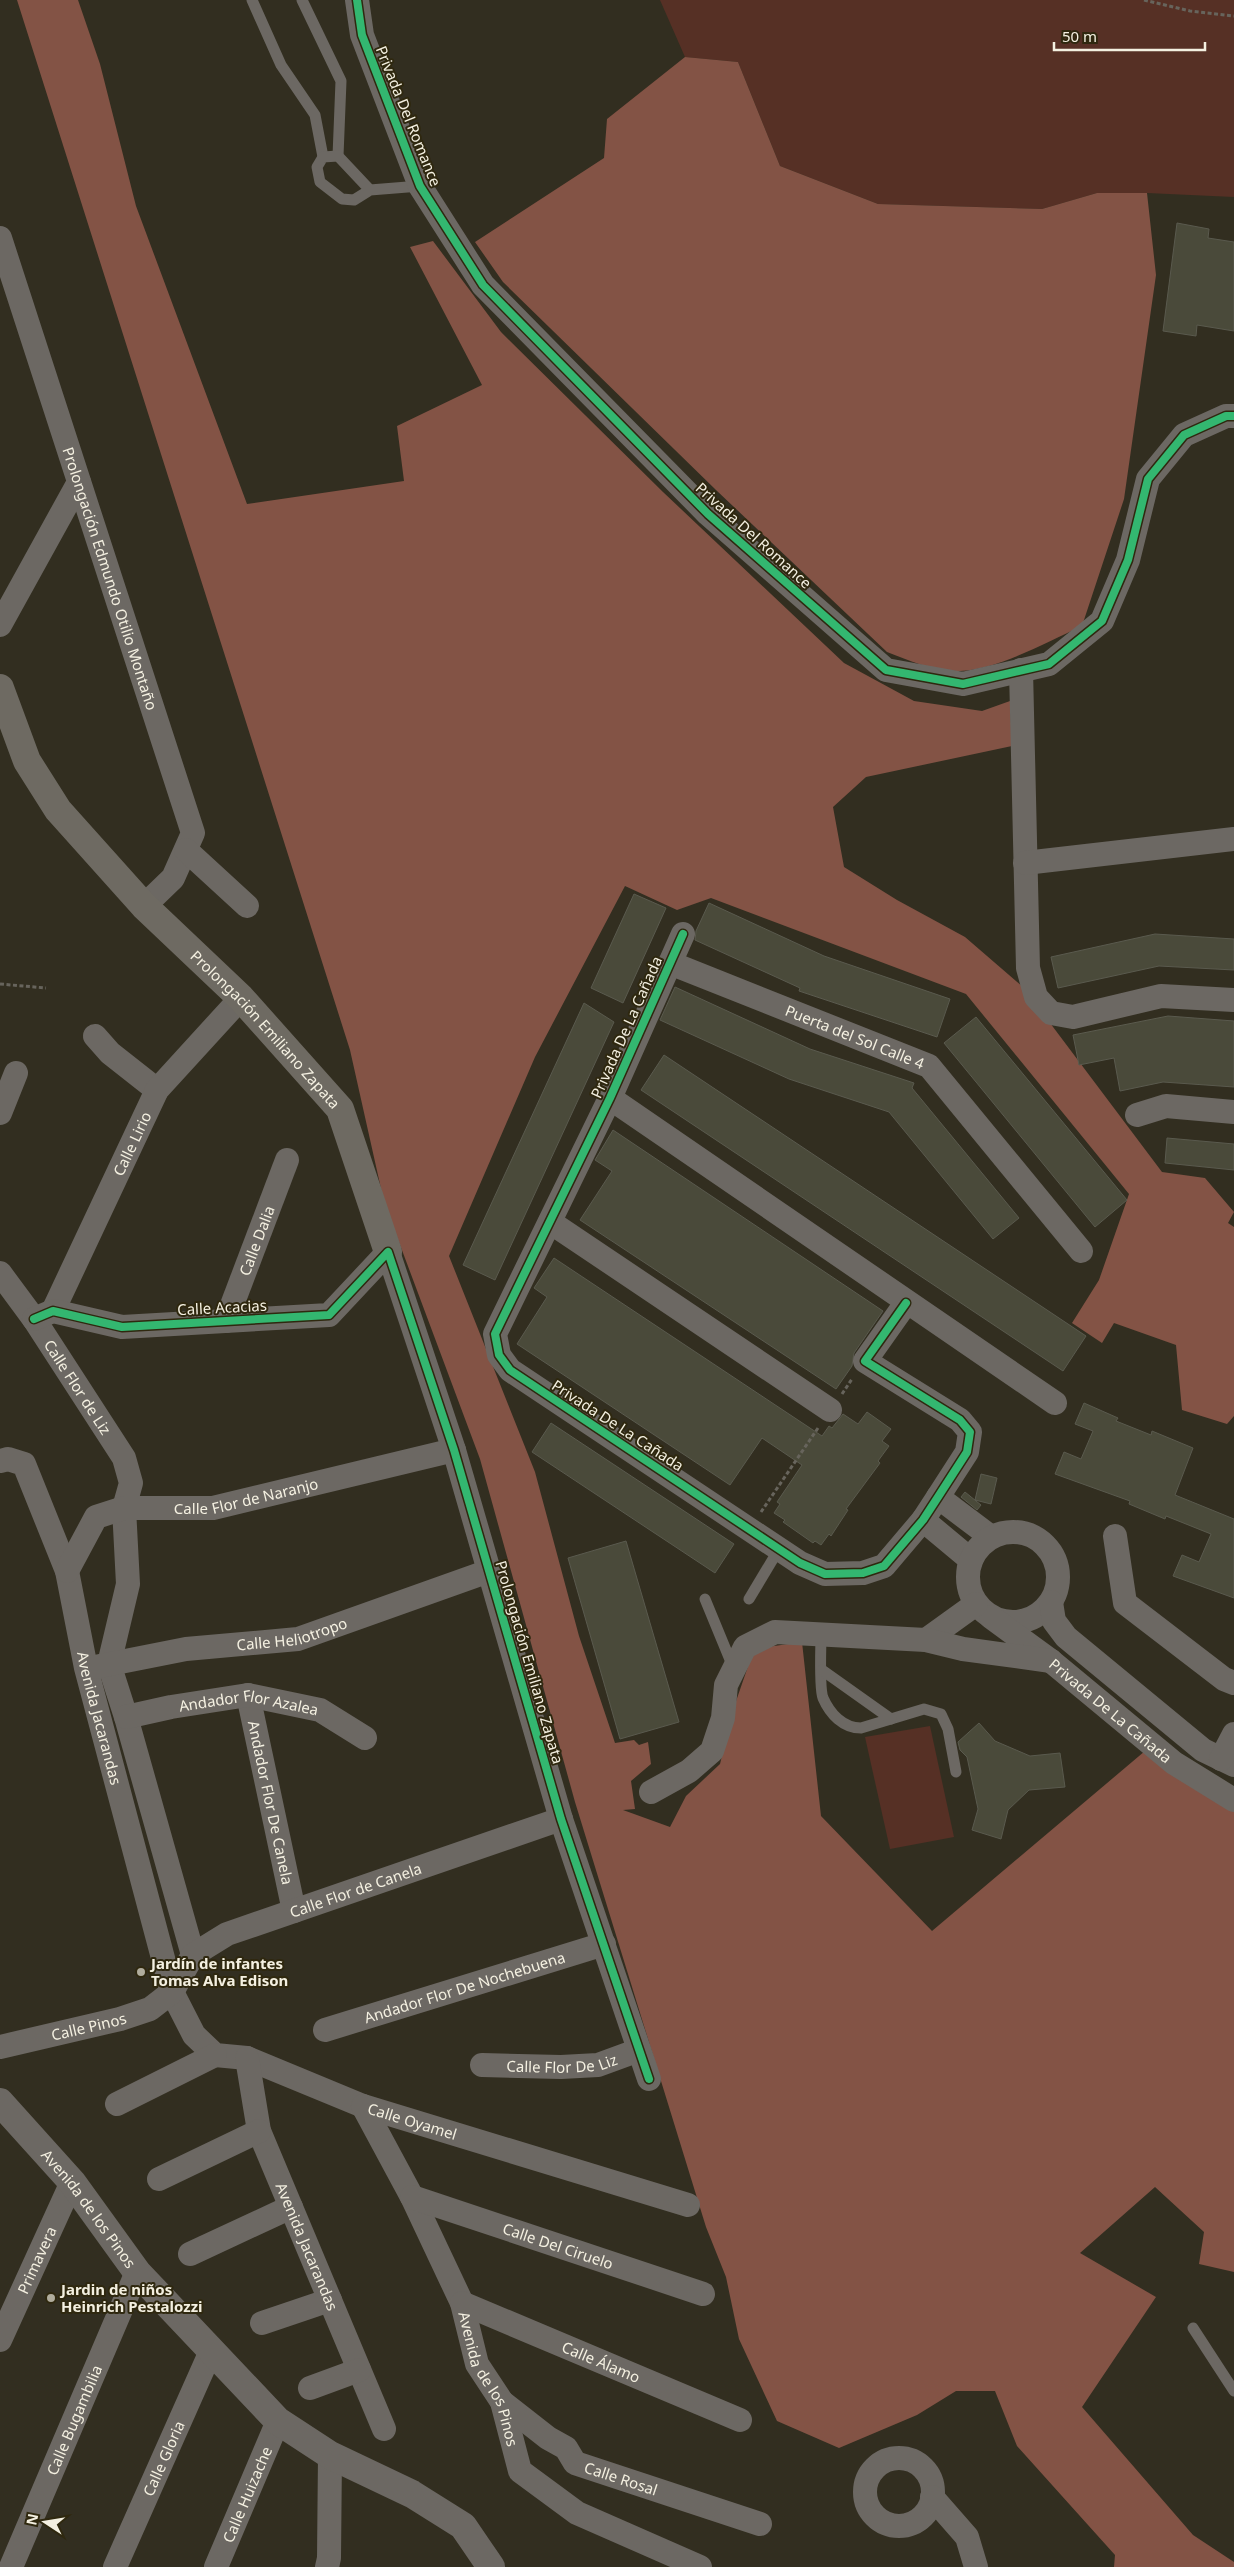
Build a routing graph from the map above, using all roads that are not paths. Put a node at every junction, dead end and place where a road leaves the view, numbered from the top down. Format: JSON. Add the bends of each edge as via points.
{"nodes":[{"id":1,"x":252,"y":0,"type":"edge"},
{"id":2,"x":302,"y":0,"type":"edge"},
{"id":3,"x":357,"y":0,"type":"edge"},
{"id":4,"x":338,"y":156,"type":"junction"},
{"id":5,"x":323,"y":157,"type":"junction"},
{"id":6,"x":420,"y":186,"type":"junction"},
{"id":7,"x":370,"y":190,"type":"junction"},
{"id":8,"x":0,"y":238,"type":"edge"},
{"id":9,"x":10,"y":293,"type":"edge"},
{"id":10,"x":1234,"y":416,"type":"edge"},
{"id":11,"x":79,"y":482,"type":"junction"},
{"id":12,"x":0,"y":625,"type":"edge"},
{"id":13,"x":1020,"y":670,"type":"junction"},
{"id":14,"x":0,"y":688,"type":"edge"},
{"id":15,"x":1234,"y":839,"type":"edge"},
{"id":16,"x":186,"y":850,"type":"junction"},
{"id":17,"x":1025,"y":863,"type":"junction"},
{"id":18,"x":144,"y":906,"type":"junction"},
{"id":19,"x":247,"y":906,"type":"dead end"},
{"id":20,"x":683,"y":934,"type":"dead end"},
{"id":21,"x":670,"y":963,"type":"junction"},
{"id":22,"x":241,"y":998,"type":"junction"},
{"id":23,"x":1234,"y":1000,"type":"edge"},
{"id":24,"x":96,"y":1036,"type":"dead end"},
{"id":25,"x":16,"y":1072,"type":"dead end"},
{"id":26,"x":157,"y":1090,"type":"junction"},
{"id":27,"x":610,"y":1098,"type":"junction"},
{"id":28,"x":1234,"y":1112,"type":"edge"},
{"id":29,"x":0,"y":1113,"type":"edge"},
{"id":30,"x":1137,"y":1115,"type":"dead end"},
{"id":31,"x":288,"y":1160,"type":"dead end"},
{"id":32,"x":550,"y":1222,"type":"junction"},
{"id":33,"x":1081,"y":1251,"type":"dead end"},
{"id":34,"x":388,"y":1252,"type":"junction"},
{"id":35,"x":0,"y":1273,"type":"edge"},
{"id":36,"x":906,"y":1303,"type":"junction"},
{"id":37,"x":43,"y":1315,"type":"junction"},
{"id":38,"x":226,"y":1321,"type":"junction"},
{"id":39,"x":1054,"y":1403,"type":"dead end"},
{"id":40,"x":830,"y":1410,"type":"road end"},
{"id":41,"x":454,"y":1450,"type":"junction"},
{"id":42,"x":4,"y":1460,"type":"edge"},
{"id":43,"x":938,"y":1497,"type":"junction"},
{"id":44,"x":124,"y":1508,"type":"junction"},
{"id":45,"x":923,"y":1520,"type":"junction"},
{"id":46,"x":1115,"y":1536,"type":"dead end"},
{"id":47,"x":991,"y":1537,"type":"junction"},
{"id":48,"x":779,"y":1549,"type":"junction"},
{"id":49,"x":971,"y":1560,"type":"junction"},
{"id":50,"x":66,"y":1571,"type":"junction"},
{"id":51,"x":490,"y":1571,"type":"junction"},
{"id":52,"x":705,"y":1599,"type":"dead end"},
{"id":53,"x":749,"y":1599,"type":"dead end"},
{"id":54,"x":1051,"y":1602,"type":"junction"},
{"id":55,"x":983,"y":1610,"type":"junction"},
{"id":56,"x":821,"y":1634,"type":"junction"},
{"id":57,"x":926,"y":1640,"type":"junction"},
{"id":58,"x":1051,"y":1661,"type":"junction"},
{"id":59,"x":97,"y":1666,"type":"junction"},
{"id":60,"x":734,"y":1669,"type":"junction"},
{"id":61,"x":822,"y":1670,"type":"junction"},
{"id":62,"x":1234,"y":1683,"type":"edge"},
{"id":63,"x":248,"y":1695,"type":"junction"},
{"id":64,"x":126,"y":1717,"type":"junction"},
{"id":65,"x":891,"y":1719,"type":"junction"},
{"id":66,"x":1234,"y":1734,"type":"edge"},
{"id":67,"x":365,"y":1738,"type":"dead end"},
{"id":68,"x":1228,"y":1762,"type":"edge"},
{"id":69,"x":956,"y":1772,"type":"dead end"},
{"id":70,"x":652,"y":1792,"type":"dead end"},
{"id":71,"x":1234,"y":1800,"type":"edge"},
{"id":72,"x":561,"y":1818,"type":"junction"},
{"id":73,"x":294,"y":1911,"type":"junction"},
{"id":74,"x":604,"y":1944,"type":"junction"},
{"id":75,"x":193,"y":1955,"type":"junction"},
{"id":76,"x":172,"y":1992,"type":"junction"},
{"id":77,"x":325,"y":2030,"type":"dead end"},
{"id":78,"x":0,"y":2046,"type":"edge"},
{"id":79,"x":639,"y":2050,"type":"junction"},
{"id":80,"x":215,"y":2055,"type":"junction"},
{"id":81,"x":247,"y":2058,"type":"junction"},
{"id":82,"x":482,"y":2065,"type":"dead end"},
{"id":83,"x":649,"y":2079,"type":"dead end"},
{"id":84,"x":0,"y":2102,"type":"edge"},
{"id":85,"x":117,"y":2104,"type":"dead end"},
{"id":86,"x":363,"y":2106,"type":"junction"},
{"id":87,"x":259,"y":2131,"type":"junction"},
{"id":88,"x":159,"y":2179,"type":"dead end"},
{"id":89,"x":72,"y":2182,"type":"junction"},
{"id":90,"x":412,"y":2197,"type":"junction"},
{"id":91,"x":688,"y":2205,"type":"dead end"},
{"id":92,"x":291,"y":2207,"type":"junction"},
{"id":93,"x":190,"y":2254,"type":"dead end"},
{"id":94,"x":137,"y":2272,"type":"junction"},
{"id":95,"x":703,"y":2294,"type":"dead end"},
{"id":96,"x":330,"y":2300,"type":"junction"},
{"id":97,"x":462,"y":2303,"type":"junction"},
{"id":98,"x":262,"y":2323,"type":"dead end"},
{"id":99,"x":1193,"y":2328,"type":"dead end"},
{"id":100,"x":0,"y":2340,"type":"edge"},
{"id":101,"x":211,"y":2351,"type":"junction"},
{"id":102,"x":359,"y":2370,"type":"junction"},
{"id":103,"x":310,"y":2388,"type":"dead end"},
{"id":104,"x":1234,"y":2391,"type":"edge"},
{"id":105,"x":502,"y":2402,"type":"junction"},
{"id":106,"x":740,"y":2420,"type":"dead end"},
{"id":107,"x":278,"y":2421,"type":"junction"},
{"id":108,"x":384,"y":2429,"type":"dead end"},
{"id":109,"x":330,"y":2456,"type":"junction"},
{"id":110,"x":932,"y":2497,"type":"dead end"},
{"id":111,"x":760,"y":2524,"type":"dead end"},
{"id":112,"x":11,"y":2567,"type":"edge"},
{"id":113,"x":115,"y":2567,"type":"edge"},
{"id":114,"x":216,"y":2567,"type":"edge"},
{"id":115,"x":327,"y":2567,"type":"edge"},
{"id":116,"x":491,"y":2567,"type":"edge"},
{"id":117,"x":700,"y":2567,"type":"edge"},
{"id":118,"x":976,"y":2567,"type":"edge"}],
"edges":[{"from":1,"to":5,"type":"lane","via":[[281,65],[315,115]]},
{"from":2,"to":4,"type":"lane","via":[[341,81]]},
{"from":3,"to":6,"type":"street","name":"Privada Del Romance","via":[[362,36]]},
{"from":4,"to":5,"type":"lane"},
{"from":4,"to":7,"type":"lane"},
{"from":5,"to":7,"type":"lane","via":[[317,167],[320,182],[342,199],[354,200]]},
{"from":6,"to":7,"type":"lane"},
{"from":6,"to":13,"type":"street","name":"Privada Del Romance","via":[[483,285],[708,514],[886,670],[963,684]]},
{"from":8,"to":9,"type":"street","name":"Prolongación Edmundo Otilio Montaño"},
{"from":9,"to":11,"type":"street","name":"Prolongación Edmundo Otilio Montaño"},
{"from":10,"to":13,"type":"street","name":"Privada Del Romance","via":[[1226,416],[1184,435],[1148,480],[1128,560],[1102,621],[1049,664]]},
{"from":11,"to":12,"type":"street"},
{"from":11,"to":16,"type":"street","name":"Prolongación Edmundo Otilio Montaño","via":[[193,833]]},
{"from":13,"to":17,"type":"street"},
{"from":14,"to":18,"type":"main road","name":"Prolongación Emiliano Zapata","via":[[27,761],[58,810]]},
{"from":15,"to":17,"type":"street"},
{"from":16,"to":18,"type":"street","name":"Prolongación Edmundo Otilio Montaño","via":[[173,878]]},
{"from":16,"to":19,"type":"street"},
{"from":17,"to":23,"type":"street","via":[[1028,968],[1036,997],[1051,1013],[1073,1017],[1161,996]]},
{"from":18,"to":22,"type":"main road","name":"Prolongación Emiliano Zapata"},
{"from":20,"to":21,"type":"street","name":"Privada De La Cañada"},
{"from":21,"to":27,"type":"street","name":"Privada De La Cañada"},
{"from":21,"to":33,"type":"street","name":"Puerta del Sol Calle 4","via":[[929,1066]]},
{"from":22,"to":26,"type":"street","name":"Calle Lirio"},
{"from":22,"to":34,"type":"main road","name":"Prolongación Emiliano Zapata","via":[[340,1109]]},
{"from":24,"to":26,"type":"street","via":[[110,1053]]},
{"from":25,"to":29,"type":"street"},
{"from":26,"to":37,"type":"street","name":"Calle Lirio"},
{"from":27,"to":32,"type":"street","name":"Privada De La Cañada"},
{"from":27,"to":36,"type":"street","name":"Privada De La Cañada"},
{"from":28,"to":30,"type":"street","via":[[1166,1106]]},
{"from":31,"to":38,"type":"street","name":"Calle Dalia"},
{"from":32,"to":40,"type":"street"},
{"from":32,"to":48,"type":"street","name":"Privada De La Cañada","via":[[496,1334],[498,1355],[510,1370]]},
{"from":34,"to":38,"type":"street","name":"Calle Acacias","via":[[329,1315]]},
{"from":34,"to":41,"type":"street","name":"Prolongación Emiliano Zapata"},
{"from":35,"to":37,"type":"street","name":"Calle Flor de Liz"},
{"from":36,"to":39,"type":"street","name":"Privada De La Cañada"},
{"from":36,"to":43,"type":"street","name":"Privada De La Cañada","via":[[865,1361],[960,1420],[970,1432],[967,1452]]},
{"from":37,"to":38,"type":"street","name":"Calle Acacias","via":[[122,1327]]},
{"from":37,"to":44,"type":"street","name":"Calle Flor de Liz","via":[[124,1458],[131,1484]]},
{"from":41,"to":44,"type":"street","name":"Calle Flor de Naranjo","via":[[213,1508]]},
{"from":41,"to":51,"type":"street","name":"Prolongación Emiliano Zapata"},
{"from":42,"to":50,"type":"street","name":"Avenida Jacarandas","via":[[24,1464]]},
{"from":43,"to":45,"type":"street","name":"Privada De La Cañada"},
{"from":43,"to":47,"type":"street"},
{"from":44,"to":50,"type":"street","name":"Calle Flor de Naranjo","via":[[96,1517]]},
{"from":44,"to":59,"type":"street","name":"Avenida Jacarandas","via":[[128,1584]]},
{"from":45,"to":48,"type":"street","name":"Privada De La Cañada","via":[[884,1566],[863,1573],[825,1574]]},
{"from":45,"to":49,"type":"street"},
{"from":46,"to":62,"type":"street","via":[[1125,1603],[1224,1679]]},
{"from":47,"to":49,"type":"street"},
{"from":47,"to":54,"type":"street","via":[[1005,1532],[1021,1532],[1035,1537],[1047,1547],[1055,1560],[1058,1575]]},
{"from":48,"to":53,"type":"lane"},
{"from":49,"to":55,"type":"street","via":[[969,1583]]},
{"from":50,"to":59,"type":"street","name":"Avenida Jacarandas"},
{"from":51,"to":59,"type":"street","name":"Calle Heliotropo","via":[[298,1639],[186,1649]]},
{"from":51,"to":72,"type":"street","name":"Prolongación Emiliano Zapata"},
{"from":52,"to":60,"type":"lane"},
{"from":54,"to":55,"type":"street","via":[[1039,1615],[1028,1620],[1003,1622]]},
{"from":54,"to":68,"type":"street","name":"Privada De La Cañada","via":[[1054,1621],[1066,1637],[1203,1750]]},
{"from":55,"to":57,"type":"street"},
{"from":55,"to":58,"type":"street","name":"Privada De La Cañada"},
{"from":56,"to":57,"type":"street"},
{"from":56,"to":60,"type":"street","via":[[775,1632],[745,1647]]},
{"from":56,"to":61,"type":"lane"},
{"from":57,"to":58,"type":"street","via":[[963,1649]]},
{"from":58,"to":71,"type":"street","name":"Privada De La Cañada","via":[[1174,1763]]},
{"from":59,"to":64,"type":"street","name":"Avenida Jacarandas"},
{"from":59,"to":76,"type":"street","name":"Avenida Jacarandas"},
{"from":60,"to":70,"type":"street","via":[[726,1685],[723,1718],[712,1751],[689,1771]]},
{"from":61,"to":65,"type":"lane"},
{"from":61,"to":65,"type":"lane","via":[[822,1696],[839,1722],[850,1728],[861,1728]]},
{"from":63,"to":64,"type":"street","name":"Andador Flor Azalea"},
{"from":63,"to":67,"type":"street","name":"Andador Flor Azalea","via":[[320,1710]]},
{"from":63,"to":73,"type":"street","name":"Andador Flor De Canela"},
{"from":64,"to":75,"type":"street","name":"Avenida Jacarandas"},
{"from":65,"to":69,"type":"lane","via":[[924,1709],[941,1714],[948,1729]]},
{"from":66,"to":68,"type":"street"},
{"from":72,"to":73,"type":"street","name":"Calle Flor de Canela"},
{"from":72,"to":74,"type":"street","name":"Prolongación Emiliano Zapata"},
{"from":73,"to":75,"type":"street","name":"Calle Flor de Canela","via":[[227,1934]]},
{"from":74,"to":77,"type":"street","name":"Andador Flor De Nochebuena"},
{"from":74,"to":79,"type":"street","name":"Prolongación Emiliano Zapata"},
{"from":75,"to":76,"type":"street","name":"Calle Flor de Canela"},
{"from":76,"to":78,"type":"street","name":"Calle Pinos","via":[[150,2009],[120,2019]]},
{"from":76,"to":80,"type":"street","via":[[194,2035]]},
{"from":79,"to":82,"type":"street","name":"Calle Flor De Liz","via":[[598,2065]]},
{"from":79,"to":83,"type":"street","name":"Prolongación Emiliano Zapata"},
{"from":80,"to":81,"type":"street","name":"Calle Oyamel"},
{"from":80,"to":85,"type":"street"},
{"from":81,"to":86,"type":"street","name":"Calle Oyamel"},
{"from":81,"to":87,"type":"street","name":"Avenida Jacarandas"},
{"from":84,"to":89,"type":"street","name":"Avenida de los Pinos"},
{"from":86,"to":90,"type":"street","name":"Avenida de los Pinos"},
{"from":86,"to":91,"type":"street","name":"Calle Oyamel"},
{"from":87,"to":88,"type":"street"},
{"from":87,"to":92,"type":"street","name":"Avenida Jacarandas"},
{"from":89,"to":94,"type":"street","name":"Avenida de los Pinos"},
{"from":89,"to":100,"type":"street","name":"Primavera"},
{"from":90,"to":95,"type":"street","name":"Calle Del Ciruelo"},
{"from":90,"to":97,"type":"street","name":"Avenida de los Pinos"},
{"from":92,"to":93,"type":"street"},
{"from":92,"to":96,"type":"street","name":"Avenida Jacarandas"},
{"from":94,"to":101,"type":"street","name":"Avenida de los Pinos"},
{"from":94,"to":112,"type":"street","name":"Calle Bugambilia"},
{"from":96,"to":98,"type":"street"},
{"from":96,"to":102,"type":"street","name":"Avenida Jacarandas"},
{"from":97,"to":105,"type":"street","name":"Avenida de los Pinos","via":[[477,2364]]},
{"from":97,"to":106,"type":"street","name":"Calle Álamo"},
{"from":99,"to":104,"type":"lane"},
{"from":101,"to":107,"type":"street","name":"Avenida de los Pinos"},
{"from":101,"to":113,"type":"street","name":"Calle Gloria"},
{"from":102,"to":103,"type":"street"},
{"from":102,"to":108,"type":"street","name":"Avenida Jacarandas"},
{"from":105,"to":111,"type":"street","name":"Calle Rosal","via":[[566,2448],[575,2463]]},
{"from":105,"to":117,"type":"street","name":"Avenida de los Pinos","via":[[520,2472],[576,2513]]},
{"from":107,"to":109,"type":"street","name":"Avenida de los Pinos"},
{"from":107,"to":114,"type":"street","name":"Calle Huizache"},
{"from":109,"to":115,"type":"street"},
{"from":109,"to":116,"type":"street","name":"Avenida de los Pinos","via":[[412,2494],[463,2526]]},
{"from":110,"to":118,"type":"street","via":[[967,2537]]}]}
